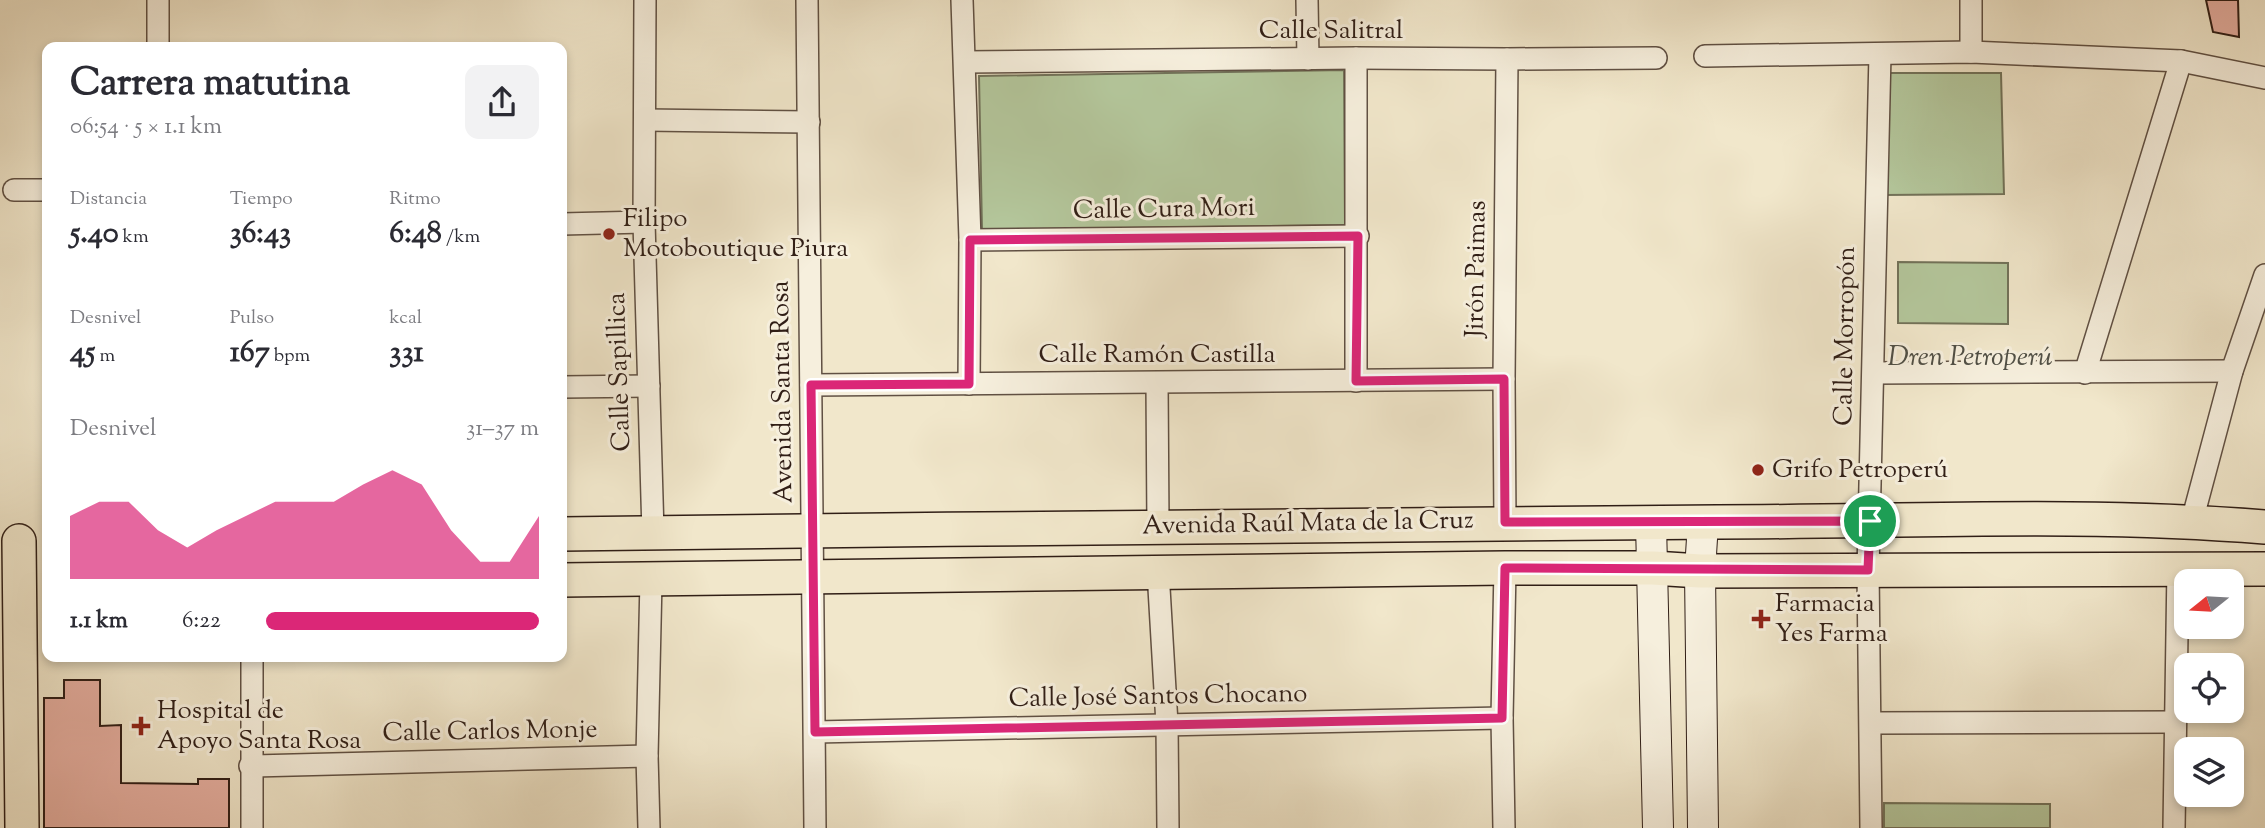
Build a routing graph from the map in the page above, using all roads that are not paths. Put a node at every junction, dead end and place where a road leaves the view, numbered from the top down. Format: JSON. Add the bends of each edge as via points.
{"nodes":[{"id":1,"x":158,"y":0,"type":"edge"},
{"id":2,"x":645,"y":0,"type":"edge"},
{"id":3,"x":807,"y":0,"type":"edge"},
{"id":4,"x":962,"y":0,"type":"edge"},
{"id":5,"x":1307,"y":0,"type":"edge"},
{"id":6,"x":1970,"y":0,"type":"edge"},
{"id":7,"x":158,"y":42,"type":"edge"},
{"id":8,"x":1970,"y":52,"type":"junction"},
{"id":9,"x":1880,"y":54,"type":"junction"},
{"id":10,"x":1705,"y":56,"type":"dead end"},
{"id":11,"x":1356,"y":58,"type":"junction"},
{"id":12,"x":1656,"y":58,"type":"dead end"},
{"id":13,"x":1308,"y":59,"type":"junction"},
{"id":14,"x":1507,"y":60,"type":"junction"},
{"id":15,"x":2181,"y":61,"type":"junction"},
{"id":16,"x":965,"y":62,"type":"junction"},
{"id":17,"x":2265,"y":78,"type":"edge"},
{"id":18,"x":645,"y":120,"type":"junction"},
{"id":19,"x":808,"y":122,"type":"junction"},
{"id":20,"x":14,"y":190,"type":"dead end"},
{"id":21,"x":42,"y":190,"type":"edge"},
{"id":22,"x":644,"y":222,"type":"junction"},
{"id":23,"x":567,"y":224,"type":"edge"},
{"id":24,"x":1358,"y":236,"type":"junction"},
{"id":25,"x":970,"y":240,"type":"junction"},
{"id":26,"x":2265,"y":275,"type":"edge"},
{"id":27,"x":2260,"y":304,"type":"edge"},
{"id":28,"x":2232,"y":371,"type":"junction"},
{"id":29,"x":1874,"y":373,"type":"junction"},
{"id":30,"x":2085,"y":373,"type":"junction"},
{"id":31,"x":1504,"y":379,"type":"junction"},
{"id":32,"x":1356,"y":381,"type":"junction"},
{"id":33,"x":1157,"y":383,"type":"junction"},
{"id":34,"x":969,"y":384,"type":"junction"},
{"id":35,"x":811,"y":385,"type":"junction"},
{"id":36,"x":649,"y":386,"type":"junction"},
{"id":37,"x":567,"y":387,"type":"edge"},
{"id":38,"x":1870,"y":521,"type":"junction"},
{"id":39,"x":2192,"y":521,"type":"junction"},
{"id":40,"x":1505,"y":522,"type":"junction"},
{"id":41,"x":1651,"y":523,"type":"junction"},
{"id":42,"x":1703,"y":523,"type":"junction"},
{"id":43,"x":1158,"y":526,"type":"junction"},
{"id":44,"x":2265,"y":527,"type":"edge"},
{"id":45,"x":813,"y":532,"type":"junction"},
{"id":46,"x":653,"y":533,"type":"junction"},
{"id":47,"x":567,"y":534,"type":"edge"},
{"id":48,"x":22,"y":541,"type":"edge"},
{"id":49,"x":1505,"y":568,"type":"junction"},
{"id":50,"x":1653,"y":568,"type":"junction"},
{"id":51,"x":2178,"y":568,"type":"junction"},
{"id":52,"x":2265,"y":569,"type":"edge"},
{"id":53,"x":1868,"y":570,"type":"junction"},
{"id":54,"x":1158,"y":571,"type":"junction"},
{"id":55,"x":1700,"y":571,"type":"junction"},
{"id":56,"x":813,"y":576,"type":"junction"},
{"id":57,"x":567,"y":580,"type":"edge"},
{"id":58,"x":652,"y":580,"type":"junction"},
{"id":59,"x":22,"y":583,"type":"edge"},
{"id":60,"x":2176,"y":653,"type":"edge"},
{"id":61,"x":252,"y":662,"type":"edge"},
{"id":62,"x":1502,"y":718,"type":"junction"},
{"id":63,"x":2174,"y":722,"type":"edge"},
{"id":64,"x":1872,"y":723,"type":"junction"},
{"id":65,"x":2174,"y":723,"type":"edge"},
{"id":66,"x":1167,"y":724,"type":"junction"},
{"id":67,"x":815,"y":732,"type":"junction"},
{"id":68,"x":647,"y":756,"type":"junction"},
{"id":69,"x":250,"y":766,"type":"junction"},
{"id":70,"x":22,"y":828,"type":"edge"},
{"id":71,"x":252,"y":828,"type":"edge"},
{"id":72,"x":649,"y":828,"type":"edge"},
{"id":73,"x":815,"y":828,"type":"edge"},
{"id":74,"x":1168,"y":828,"type":"edge"},
{"id":75,"x":1503,"y":828,"type":"edge"},
{"id":76,"x":1658,"y":828,"type":"edge"},
{"id":77,"x":1703,"y":828,"type":"edge"},
{"id":78,"x":1871,"y":828,"type":"edge"},
{"id":79,"x":2174,"y":828,"type":"edge"}],
"edges":[{"from":1,"to":7,"type":"street"},
{"from":2,"to":18,"type":"street","name":"Calle Sapillica"},
{"from":3,"to":19,"type":"street","name":"Avenida Santa Rosa"},
{"from":4,"to":16,"type":"street"},
{"from":5,"to":13,"type":"street"},
{"from":6,"to":8,"type":"street"},
{"from":8,"to":9,"type":"street"},
{"from":8,"to":15,"type":"street"},
{"from":9,"to":10,"type":"street"},
{"from":9,"to":29,"type":"street","name":"Calle Morropón"},
{"from":11,"to":13,"type":"street","name":"Calle Salitral"},
{"from":11,"to":14,"type":"street","name":"Calle Salitral"},
{"from":11,"to":24,"type":"street"},
{"from":12,"to":14,"type":"street","name":"Calle Salitral"},
{"from":13,"to":16,"type":"street","name":"Calle Salitral"},
{"from":14,"to":31,"type":"street","name":"Jirón Paimas"},
{"from":15,"to":17,"type":"street"},
{"from":15,"to":30,"type":"street"},
{"from":16,"to":25,"type":"street"},
{"from":18,"to":19,"type":"street"},
{"from":18,"to":22,"type":"street","name":"Calle Sapillica"},
{"from":19,"to":35,"type":"street","name":"Avenida Santa Rosa"},
{"from":20,"to":21,"type":"street"},
{"from":22,"to":23,"type":"street"},
{"from":22,"to":36,"type":"street","name":"Calle Sapillica"},
{"from":24,"to":25,"type":"street","name":"Calle Cura Mori"},
{"from":24,"to":32,"type":"street"},
{"from":25,"to":34,"type":"street"},
{"from":26,"to":27,"type":"street"},
{"from":27,"to":28,"type":"street"},
{"from":28,"to":30,"type":"street"},
{"from":28,"to":39,"type":"street"},
{"from":29,"to":30,"type":"street"},
{"from":29,"to":38,"type":"street","name":"Calle Morropón"},
{"from":31,"to":32,"type":"street","name":"Calle Ramón Castilla"},
{"from":31,"to":40,"type":"street","name":"Jirón Paimas"},
{"from":32,"to":33,"type":"street","name":"Calle Ramón Castilla"},
{"from":33,"to":34,"type":"street","name":"Calle Ramón Castilla"},
{"from":33,"to":43,"type":"street"},
{"from":34,"to":35,"type":"street","name":"Calle Ramón Castilla"},
{"from":35,"to":45,"type":"street","name":"Avenida Santa Rosa"},
{"from":36,"to":37,"type":"street"},
{"from":36,"to":46,"type":"street","name":"Calle Sapillica"},
{"from":38,"to":39,"type":"main road","name":"Avenida Raúl Mata de la Cruz"},
{"from":38,"to":42,"type":"main road","name":"Avenida Raúl Mata de la Cruz"},
{"from":38,"to":53,"type":"street","name":"Calle Morropón"},
{"from":39,"to":44,"type":"main road","name":"Avenida Raúl Mata de la Cruz"},
{"from":40,"to":41,"type":"main road","name":"Avenida Raúl Mata de la Cruz"},
{"from":40,"to":43,"type":"main road","name":"Avenida Raúl Mata de la Cruz"},
{"from":41,"to":42,"type":"main road","name":"Avenida Raúl Mata de la Cruz"},
{"from":41,"to":50,"type":"street"},
{"from":42,"to":55,"type":"street"},
{"from":43,"to":45,"type":"main road","name":"Avenida Raúl Mata de la Cruz"},
{"from":45,"to":46,"type":"main road","name":"Avenida Raúl Mata de la Cruz"},
{"from":45,"to":56,"type":"street","name":"Avenida Santa Rosa"},
{"from":46,"to":47,"type":"main road","name":"Avenida Raúl Mata de la Cruz"},
{"from":48,"to":59,"type":"main road"},
{"from":49,"to":50,"type":"main road","name":"Avenida Raúl Mata de la Cruz"},
{"from":49,"to":54,"type":"main road","name":"Avenida Raúl Mata de la Cruz"},
{"from":49,"to":62,"type":"street"},
{"from":50,"to":55,"type":"main road","name":"Avenida Raúl Mata de la Cruz"},
{"from":50,"to":76,"type":"street"},
{"from":51,"to":52,"type":"main road","name":"Avenida Raúl Mata de la Cruz"},
{"from":51,"to":53,"type":"main road","name":"Avenida Raúl Mata de la Cruz"},
{"from":51,"to":60,"type":"street"},
{"from":53,"to":55,"type":"main road","name":"Avenida Raúl Mata de la Cruz"},
{"from":53,"to":64,"type":"street","name":"Calle Morropón"},
{"from":54,"to":56,"type":"main road","name":"Avenida Raúl Mata de la Cruz"},
{"from":54,"to":66,"type":"street"},
{"from":55,"to":77,"type":"street"},
{"from":56,"to":58,"type":"main road","name":"Avenida Raúl Mata de la Cruz"},
{"from":56,"to":67,"type":"street","name":"Avenida Santa Rosa"},
{"from":57,"to":58,"type":"main road","name":"Avenida Raúl Mata de la Cruz"},
{"from":58,"to":68,"type":"street"},
{"from":59,"to":70,"type":"main road"},
{"from":61,"to":69,"type":"street"},
{"from":62,"to":66,"type":"street","name":"Calle José Santos Chocano"},
{"from":62,"to":75,"type":"street"},
{"from":63,"to":64,"type":"street"},
{"from":64,"to":78,"type":"street","name":"Calle Morropón"},
{"from":65,"to":79,"type":"street"},
{"from":66,"to":67,"type":"street","name":"Calle José Santos Chocano"},
{"from":66,"to":74,"type":"street"},
{"from":67,"to":73,"type":"street","name":"Avenida Santa Rosa"},
{"from":68,"to":69,"type":"street","name":"Calle Carlos Monje"},
{"from":68,"to":72,"type":"street"},
{"from":69,"to":71,"type":"street"}]}
